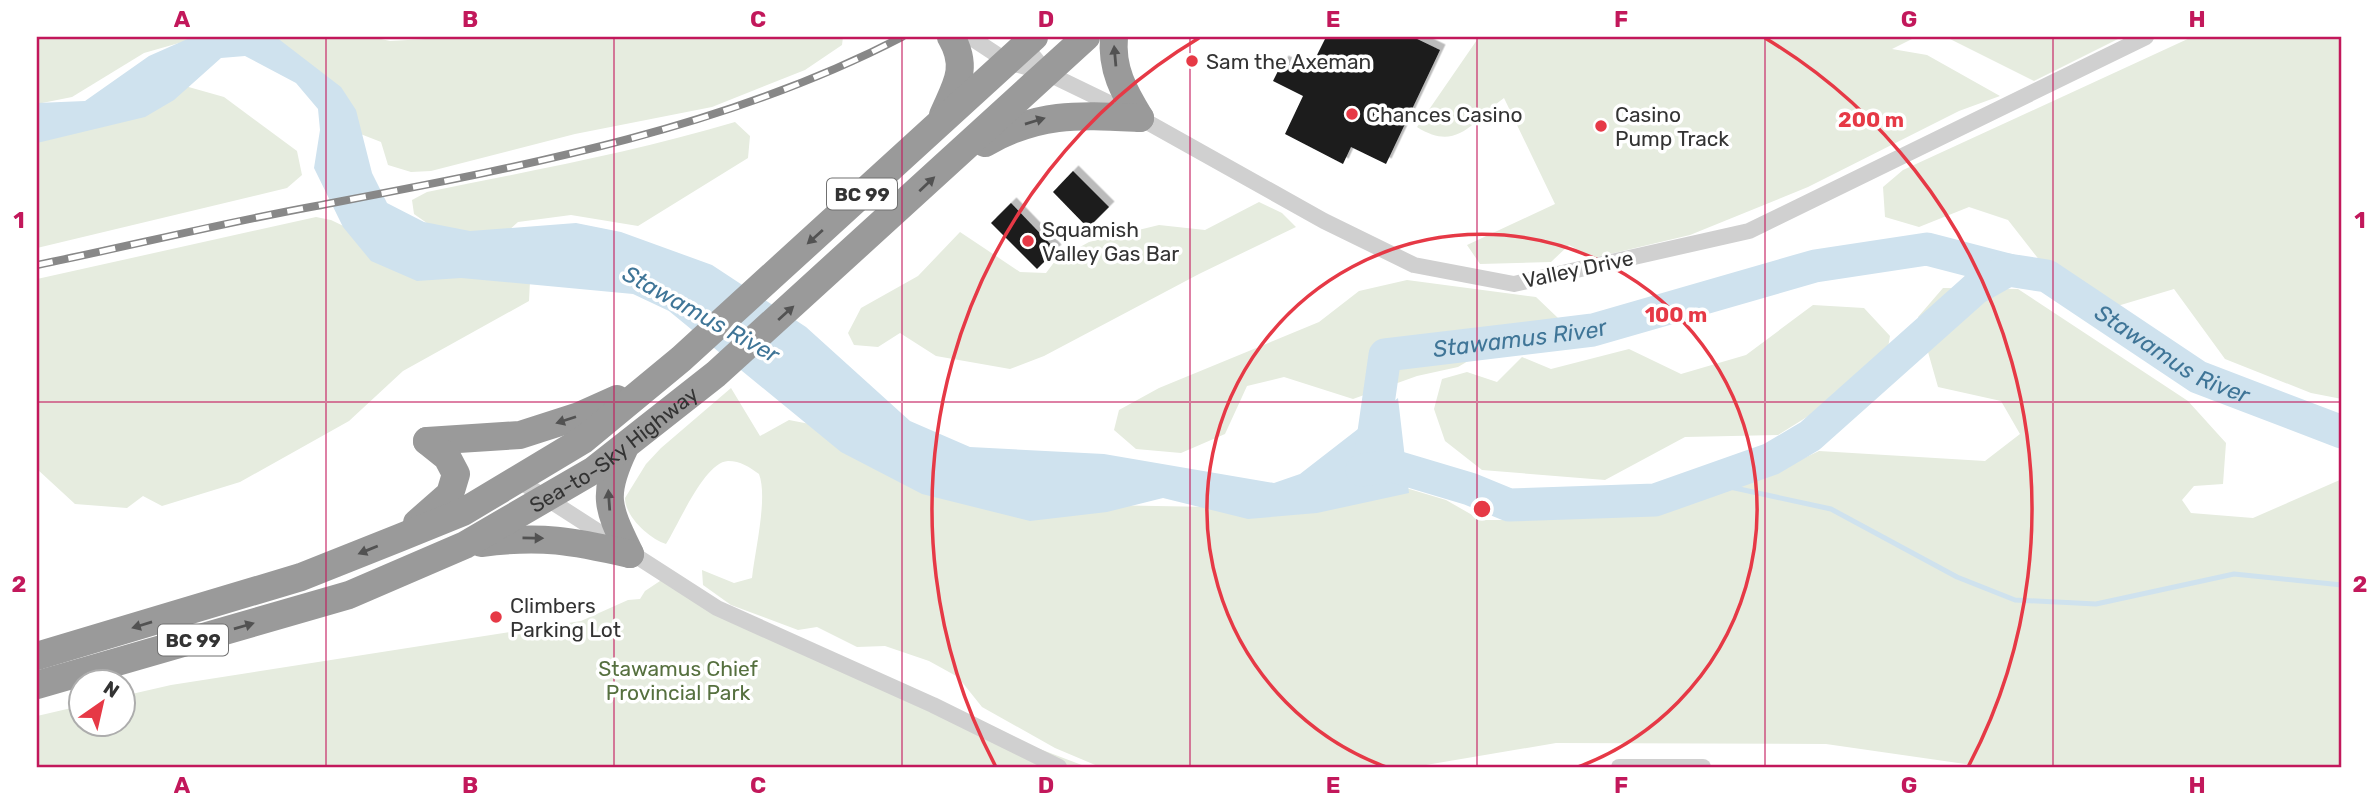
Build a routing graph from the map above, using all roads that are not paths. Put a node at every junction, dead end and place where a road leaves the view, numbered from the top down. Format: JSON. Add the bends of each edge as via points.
{"nodes":[{"id":1,"x":951,"y":37,"type":"edge"},
{"id":2,"x":970,"y":37,"type":"edge"},
{"id":3,"x":1086,"y":37,"type":"edge"},
{"id":4,"x":1114,"y":37,"type":"edge"},
{"id":5,"x":2146,"y":37,"type":"edge"},
{"id":6,"x":1021,"y":45,"type":"edge"},
{"id":7,"x":1047,"y":73,"type":"junction"},
{"id":8,"x":1140,"y":118,"type":"junction"},
{"id":9,"x":939,"y":126,"type":"junction"},
{"id":10,"x":951,"y":161,"type":"junction"},
{"id":11,"x":652,"y":384,"type":"junction"},
{"id":12,"x":626,"y":446,"type":"junction"},
{"id":13,"x":518,"y":480,"type":"junction"},
{"id":14,"x":547,"y":498,"type":"junction"},
{"id":15,"x":399,"y":538,"type":"junction"},
{"id":16,"x":465,"y":545,"type":"junction"},
{"id":17,"x":630,"y":554,"type":"junction"},
{"id":18,"x":37,"y":656,"type":"edge"},
{"id":19,"x":37,"y":685,"type":"edge"},
{"id":20,"x":1059,"y":767,"type":"edge"},
{"id":21,"x":1619,"y":767,"type":"edge"},
{"id":22,"x":1703,"y":767,"type":"edge"}],
"edges":[{"from":1,"to":9,"type":"highway","via":[[960,53],[960,78]]},
{"from":2,"to":6,"type":"street"},
{"from":3,"to":7,"type":"highway","name":"Sea-to-Sky Highway","number":"BC 99"},
{"from":8,"to":4,"type":"highway","one_way":true,"via":[[1122,90],[1112,57]]},
{"from":5,"to":8,"type":"street","name":"Valley Drive","via":[[1749,231],[1514,284],[1414,265],[1324,221]]},
{"from":6,"to":7,"type":"street","name":"Valley Drive"},
{"from":6,"to":7,"type":"street"},
{"from":6,"to":9,"type":"highway","name":"Sea-to-Sky Highway","number":"BC 99"},
{"from":7,"to":8,"type":"street","name":"Valley Drive"},
{"from":7,"to":10,"type":"highway","name":"Sea-to-Sky Highway","number":"BC 99"},
{"from":10,"to":8,"type":"highway","one_way":true,"via":[[1009,129],[1044,118]]},
{"from":9,"to":11,"type":"highway","name":"Sea-to-Sky Highway","number":"BC 99","one_way":true},
{"from":12,"to":10,"type":"highway","name":"Sea-to-Sky Highway","number":"BC 99","one_way":true,"via":[[716,374]]},
{"from":11,"to":13,"type":"highway","name":"Sea-to-Sky Highway","number":"BC 99","via":[[583,440]]},
{"from":11,"to":15,"type":"highway","one_way":true,"via":[[579,416],[520,435],[427,441],[447,457],[456,474],[450,494]]},
{"from":12,"to":14,"type":"highway","name":"Sea-to-Sky Highway","number":"BC 99"},
{"from":17,"to":12,"type":"highway","one_way":true,"via":[[608,507],[611,476]]},
{"from":13,"to":14,"type":"street"},
{"from":13,"to":15,"type":"highway","name":"Sea-to-Sky Highway","number":"BC 99","via":[[463,512]]},
{"from":14,"to":16,"type":"highway","name":"Sea-to-Sky Highway","number":"BC 99"},
{"from":14,"to":17,"type":"street"},
{"from":15,"to":18,"type":"highway","name":"Sea-to-Sky Highway","number":"BC 99","one_way":true,"via":[[301,577]]},
{"from":16,"to":17,"type":"highway","one_way":true,"via":[[527,537],[567,540]]},
{"from":19,"to":16,"type":"highway","name":"Sea-to-Sky Highway","number":"BC 99","one_way":true,"via":[[349,595]]},
{"from":17,"to":20,"type":"street","via":[[717,607]]},
{"from":21,"to":22,"type":"street"}]}
